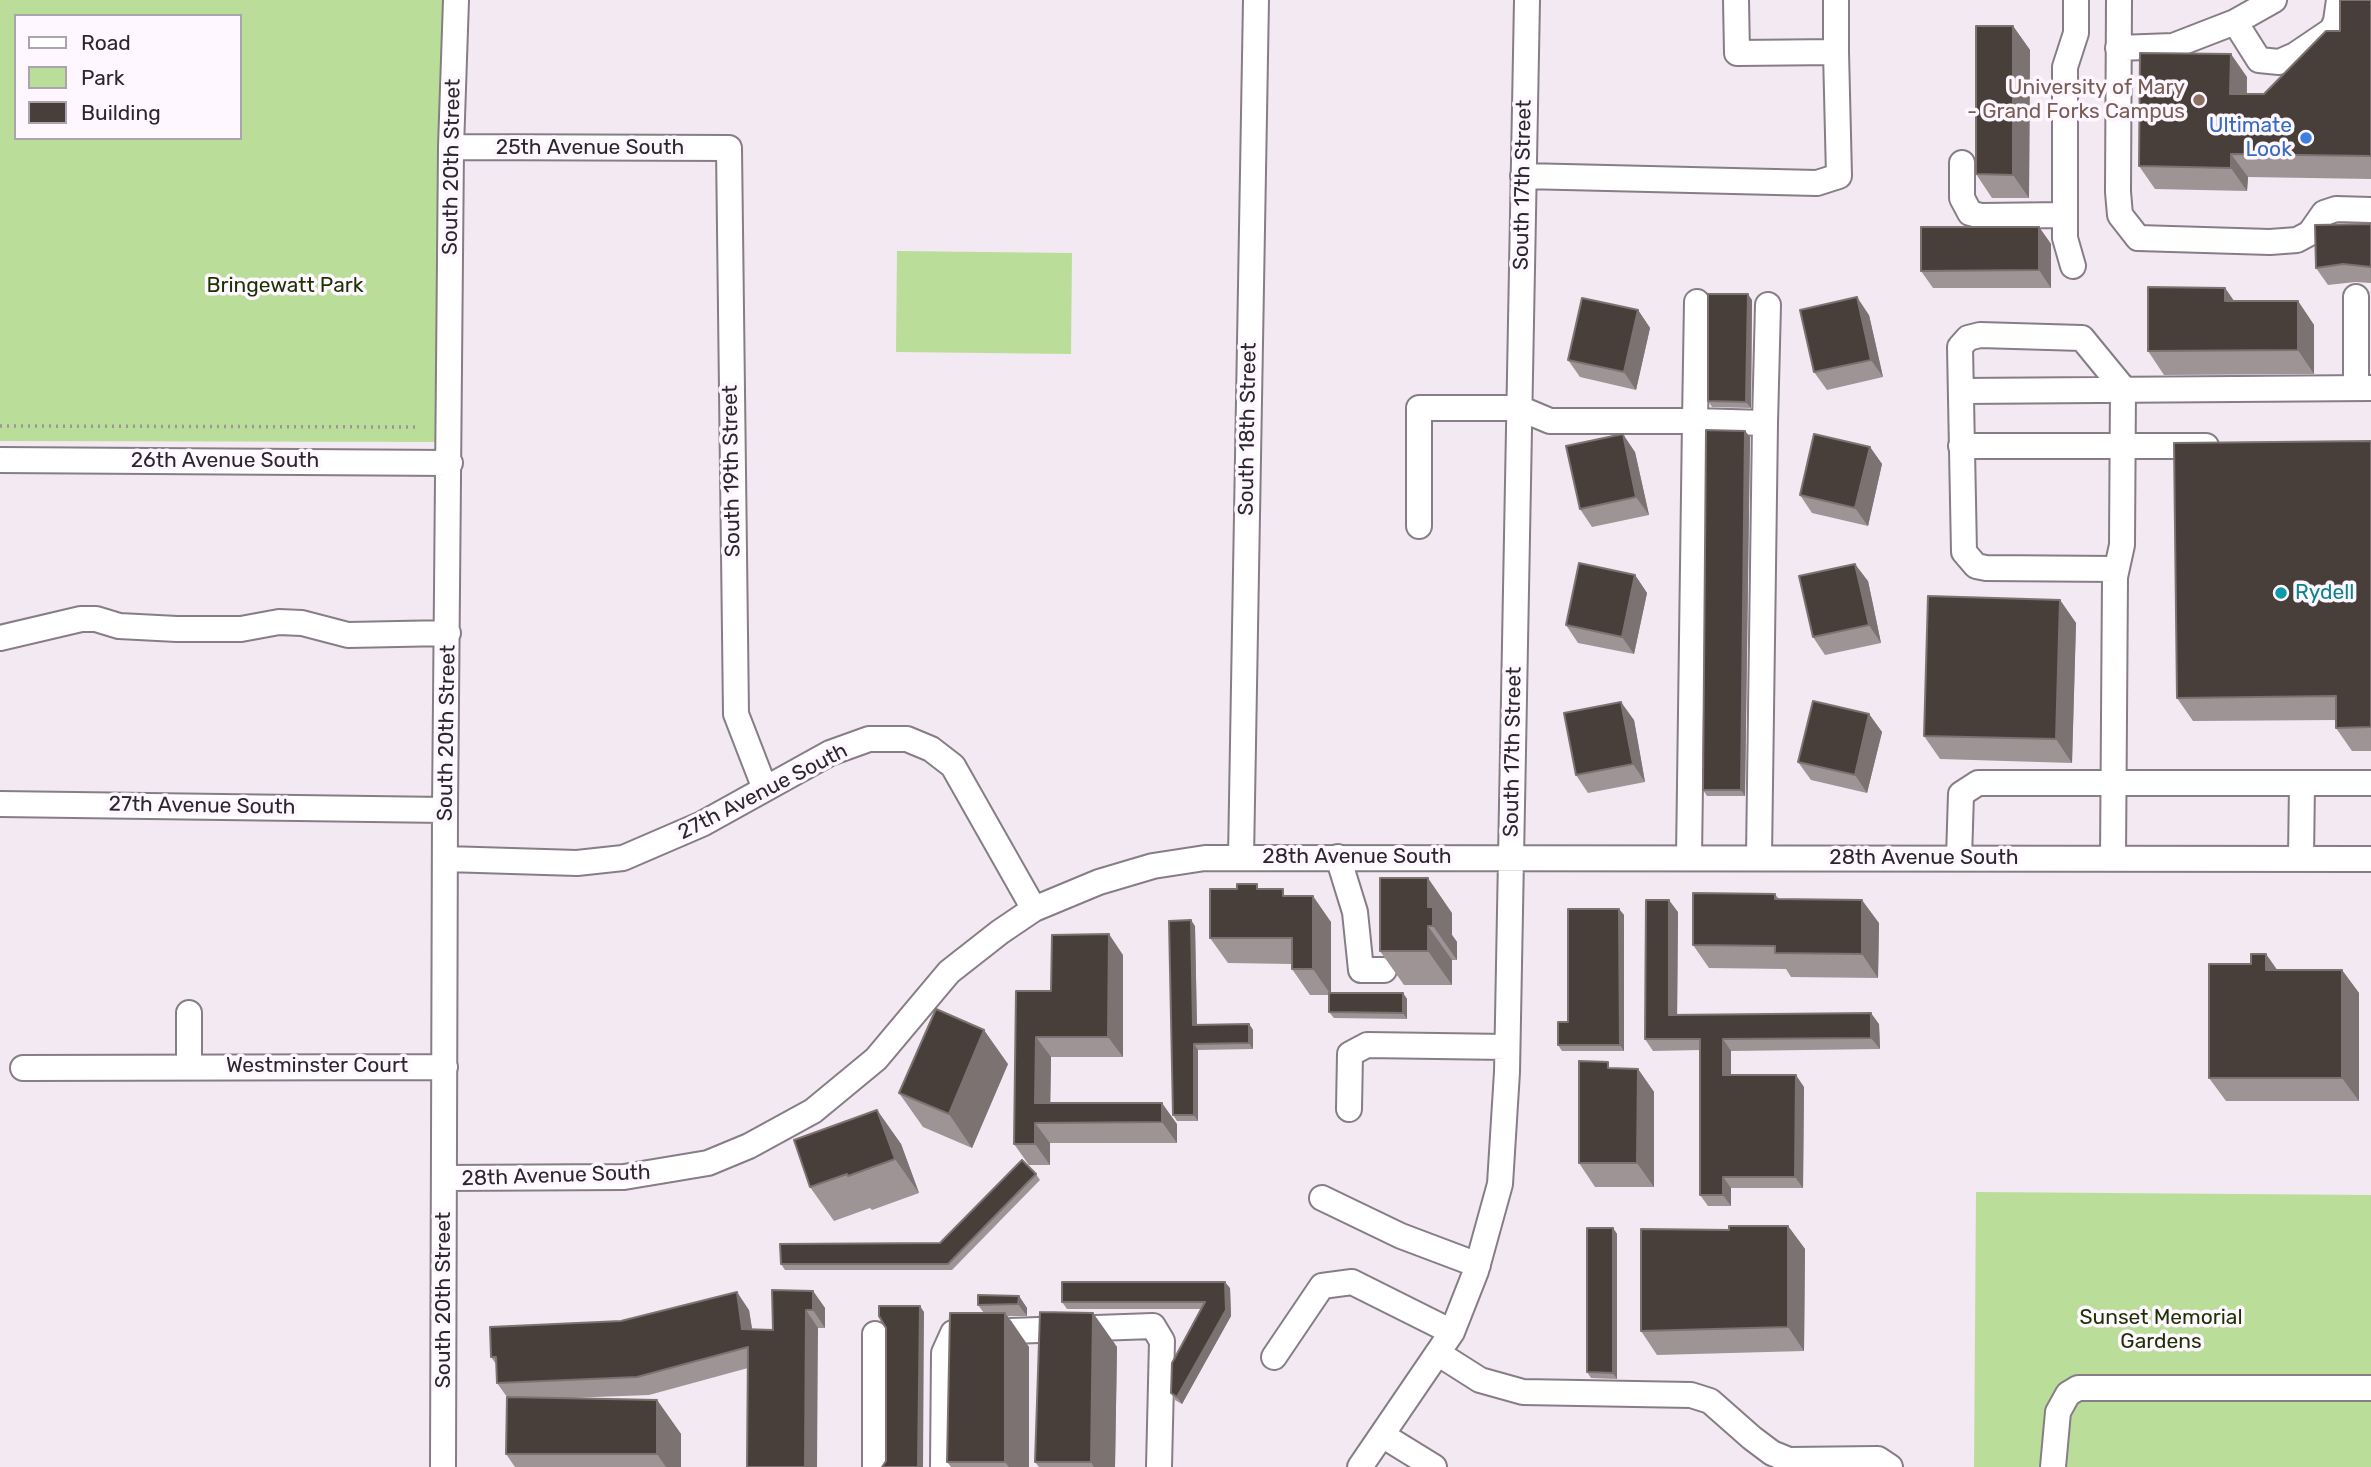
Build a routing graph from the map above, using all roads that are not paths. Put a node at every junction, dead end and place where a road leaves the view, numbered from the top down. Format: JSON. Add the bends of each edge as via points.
{"nodes":[{"id":1,"x":456,"y":0,"type":"edge"},
{"id":2,"x":1256,"y":0,"type":"edge"},
{"id":3,"x":1527,"y":0,"type":"edge"},
{"id":4,"x":1736,"y":0,"type":"edge"},
{"id":5,"x":1836,"y":0,"type":"edge"},
{"id":6,"x":2076,"y":0,"type":"edge"},
{"id":7,"x":2119,"y":0,"type":"edge"},
{"id":8,"x":2274,"y":0,"type":"edge"},
{"id":9,"x":2339,"y":0,"type":"edge"},
{"id":10,"x":2235,"y":22,"type":"junction"},
{"id":11,"x":2118,"y":48,"type":"junction"},
{"id":12,"x":1836,"y":52,"type":"junction"},
{"id":13,"x":452,"y":147,"type":"junction"},
{"id":14,"x":729,"y":148,"type":"joint"},
{"id":15,"x":1962,"y":163,"type":"dead end"},
{"id":16,"x":1523,"y":176,"type":"junction"},
{"id":17,"x":2371,"y":210,"type":"edge"},
{"id":18,"x":2065,"y":215,"type":"junction"},
{"id":19,"x":2073,"y":266,"type":"dead end"},
{"id":20,"x":2356,"y":297,"type":"dead end"},
{"id":21,"x":1697,"y":302,"type":"dead end"},
{"id":22,"x":1768,"y":304,"type":"dead end"},
{"id":23,"x":2123,"y":388,"type":"junction"},
{"id":24,"x":2363,"y":388,"type":"edge"},
{"id":25,"x":1961,"y":391,"type":"junction"},
{"id":26,"x":1519,"y":408,"type":"junction"},
{"id":27,"x":1695,"y":421,"type":"junction"},
{"id":28,"x":1765,"y":423,"type":"junction"},
{"id":29,"x":1961,"y":446,"type":"junction"},
{"id":30,"x":2123,"y":446,"type":"junction"},
{"id":31,"x":2233,"y":446,"type":"edge"},
{"id":32,"x":0,"y":460,"type":"edge"},
{"id":33,"x":450,"y":463,"type":"junction"},
{"id":34,"x":1419,"y":526,"type":"dead end"},
{"id":35,"x":2116,"y":569,"type":"junction"},
{"id":36,"x":448,"y":633,"type":"junction"},
{"id":37,"x":0,"y":638,"type":"edge"},
{"id":38,"x":2113,"y":783,"type":"junction"},
{"id":39,"x":2302,"y":783,"type":"junction"},
{"id":40,"x":2371,"y":783,"type":"edge"},
{"id":41,"x":765,"y":789,"type":"junction"},
{"id":42,"x":0,"y":804,"type":"edge"},
{"id":43,"x":446,"y":810,"type":"junction"},
{"id":44,"x":1511,"y":856,"type":"junction"},
{"id":45,"x":1689,"y":857,"type":"junction"},
{"id":46,"x":1759,"y":857,"type":"junction"},
{"id":47,"x":1241,"y":858,"type":"junction"},
{"id":48,"x":1338,"y":858,"type":"junction"},
{"id":49,"x":1959,"y":858,"type":"junction"},
{"id":50,"x":2113,"y":858,"type":"junction"},
{"id":51,"x":2301,"y":858,"type":"junction"},
{"id":52,"x":446,"y":859,"type":"junction"},
{"id":53,"x":2371,"y":859,"type":"edge"},
{"id":54,"x":1034,"y":909,"type":"junction"},
{"id":55,"x":1384,"y":970,"type":"edge"},
{"id":56,"x":189,"y":1013,"type":"dead end"},
{"id":57,"x":1507,"y":1047,"type":"junction"},
{"id":58,"x":189,"y":1066,"type":"junction"},
{"id":59,"x":444,"y":1067,"type":"junction"},
{"id":60,"x":23,"y":1068,"type":"dead end"},
{"id":61,"x":1349,"y":1109,"type":"dead end"},
{"id":62,"x":444,"y":1178,"type":"junction"},
{"id":63,"x":1322,"y":1198,"type":"dead end"},
{"id":64,"x":1478,"y":1265,"type":"junction"},
{"id":65,"x":1452,"y":1332,"type":"junction"},
{"id":66,"x":875,"y":1334,"type":"dead end"},
{"id":67,"x":1439,"y":1354,"type":"junction"},
{"id":68,"x":1274,"y":1357,"type":"dead end"},
{"id":69,"x":2371,"y":1388,"type":"edge"},
{"id":70,"x":1382,"y":1435,"type":"junction"},
{"id":71,"x":443,"y":1467,"type":"edge"},
{"id":72,"x":875,"y":1467,"type":"edge"},
{"id":73,"x":943,"y":1467,"type":"edge"},
{"id":74,"x":1159,"y":1467,"type":"edge"},
{"id":75,"x":1360,"y":1467,"type":"edge"},
{"id":76,"x":1434,"y":1467,"type":"edge"},
{"id":77,"x":1890,"y":1467,"type":"edge"},
{"id":78,"x":2053,"y":1467,"type":"edge"}],
"edges":[{"from":1,"to":13,"type":"street","name":"South 20th Street"},
{"from":2,"to":47,"type":"street","name":"South 18th Street"},
{"from":3,"to":16,"type":"street","name":"South 17th Street"},
{"from":4,"to":12,"type":"street","via":[[1737,53]]},
{"from":5,"to":12,"type":"street"},
{"from":6,"to":18,"type":"street","via":[[2076,33],[2065,66]]},
{"from":7,"to":11,"type":"street"},
{"from":8,"to":10,"type":"street"},
{"from":9,"to":10,"type":"street","via":[[2332,30],[2279,62],[2259,60]]},
{"from":10,"to":11,"type":"street","via":[[2173,46]]},
{"from":11,"to":17,"type":"street","via":[[2120,215],[2138,238],[2297,240],[2310,233],[2324,213]]},
{"from":12,"to":16,"type":"street","via":[[1839,176],[1817,183]]},
{"from":13,"to":14,"type":"street","name":"25th Avenue South"},
{"from":13,"to":33,"type":"street","name":"South 20th Street"},
{"from":14,"to":41,"type":"street","name":"South 19th Street","via":[[736,714]]},
{"from":15,"to":18,"type":"street","via":[[1962,198],[1970,213]]},
{"from":16,"to":26,"type":"street","name":"South 17th Street"},
{"from":18,"to":19,"type":"street","via":[[2065,238]]},
{"from":20,"to":24,"type":"street"},
{"from":21,"to":27,"type":"street"},
{"from":22,"to":28,"type":"street"},
{"from":23,"to":24,"type":"street"},
{"from":23,"to":25,"type":"street"},
{"from":23,"to":25,"type":"street","via":[[2082,338],[1980,335],[1968,338],[1960,347]]},
{"from":23,"to":30,"type":"street"},
{"from":25,"to":29,"type":"street"},
{"from":26,"to":27,"type":"street","via":[[1550,421]]},
{"from":26,"to":34,"type":"street","via":[[1419,408]]},
{"from":26,"to":44,"type":"street","name":"South 17th Street"},
{"from":27,"to":28,"type":"street"},
{"from":27,"to":45,"type":"street"},
{"from":28,"to":46,"type":"street"},
{"from":29,"to":30,"type":"street"},
{"from":29,"to":35,"type":"street","via":[[1962,543],[1969,560],[1986,568]]},
{"from":30,"to":31,"type":"street"},
{"from":30,"to":35,"type":"street","via":[[2122,539]]},
{"from":32,"to":33,"type":"street","name":"26th Avenue South"},
{"from":33,"to":36,"type":"street","name":"South 20th Street"},
{"from":35,"to":38,"type":"street"},
{"from":36,"to":37,"type":"street","via":[[348,635],[279,622],[242,629],[166,629],[81,619]]},
{"from":36,"to":43,"type":"street","name":"South 20th Street"},
{"from":38,"to":39,"type":"street"},
{"from":38,"to":49,"type":"street","via":[[1978,783],[1968,787],[1959,806]]},
{"from":38,"to":50,"type":"street"},
{"from":39,"to":40,"type":"street"},
{"from":39,"to":51,"type":"street"},
{"from":41,"to":52,"type":"street","name":"27th Avenue South","via":[[702,824],[623,858],[577,863]]},
{"from":41,"to":54,"type":"street","name":"27th Avenue South","via":[[830,753],[869,739],[907,739],[953,766]]},
{"from":42,"to":43,"type":"street","name":"27th Avenue South"},
{"from":43,"to":52,"type":"street","name":"South 20th Street"},
{"from":44,"to":45,"type":"street","name":"28th Avenue South"},
{"from":44,"to":48,"type":"street","name":"28th Avenue South"},
{"from":44,"to":57,"type":"street","name":"South 17th Street"},
{"from":45,"to":46,"type":"street","name":"28th Avenue South"},
{"from":46,"to":49,"type":"street","name":"28th Avenue South"},
{"from":47,"to":48,"type":"street","name":"28th Avenue South"},
{"from":47,"to":54,"type":"street","name":"28th Avenue South","via":[[1153,866]]},
{"from":48,"to":55,"type":"street","via":[[1355,912],[1361,970]]},
{"from":49,"to":50,"type":"street","name":"28th Avenue South"},
{"from":50,"to":51,"type":"street","name":"28th Avenue South"},
{"from":51,"to":53,"type":"street","name":"28th Avenue South"},
{"from":52,"to":59,"type":"street","name":"South 20th Street"},
{"from":54,"to":62,"type":"street","name":"28th Avenue South","via":[[949,972],[876,1059],[843,1087],[813,1111],[749,1146],[708,1163],[624,1177]]},
{"from":56,"to":58,"type":"street"},
{"from":57,"to":61,"type":"street","via":[[1367,1045],[1350,1054]]},
{"from":57,"to":64,"type":"street","name":"South 17th Street","via":[[1500,1184]]},
{"from":58,"to":59,"type":"street","name":"Westminster Court"},
{"from":58,"to":60,"type":"street","name":"Westminster Court"},
{"from":59,"to":62,"type":"street","name":"South 20th Street"},
{"from":62,"to":71,"type":"street","name":"South 20th Street"},
{"from":63,"to":64,"type":"street","via":[[1451,1258]]},
{"from":64,"to":65,"type":"street","name":"South 17th Street"},
{"from":65,"to":67,"type":"street","name":"South 17th Street"},
{"from":65,"to":68,"type":"street","via":[[1352,1282],[1322,1286]]},
{"from":66,"to":72,"type":"street"},
{"from":67,"to":70,"type":"street","name":"South 17th Street"},
{"from":67,"to":77,"type":"street","via":[[1479,1380],[1523,1391],[1691,1395],[1710,1401],[1772,1453],[1789,1460],[1878,1458]]},
{"from":69,"to":78,"type":"street","via":[[2078,1388],[2068,1394],[2058,1412]]},
{"from":70,"to":75,"type":"street","name":"South 17th Street"},
{"from":70,"to":76,"type":"street"},
{"from":73,"to":74,"type":"street","via":[[944,1353],[953,1333],[1153,1326],[1162,1341]]}]}
